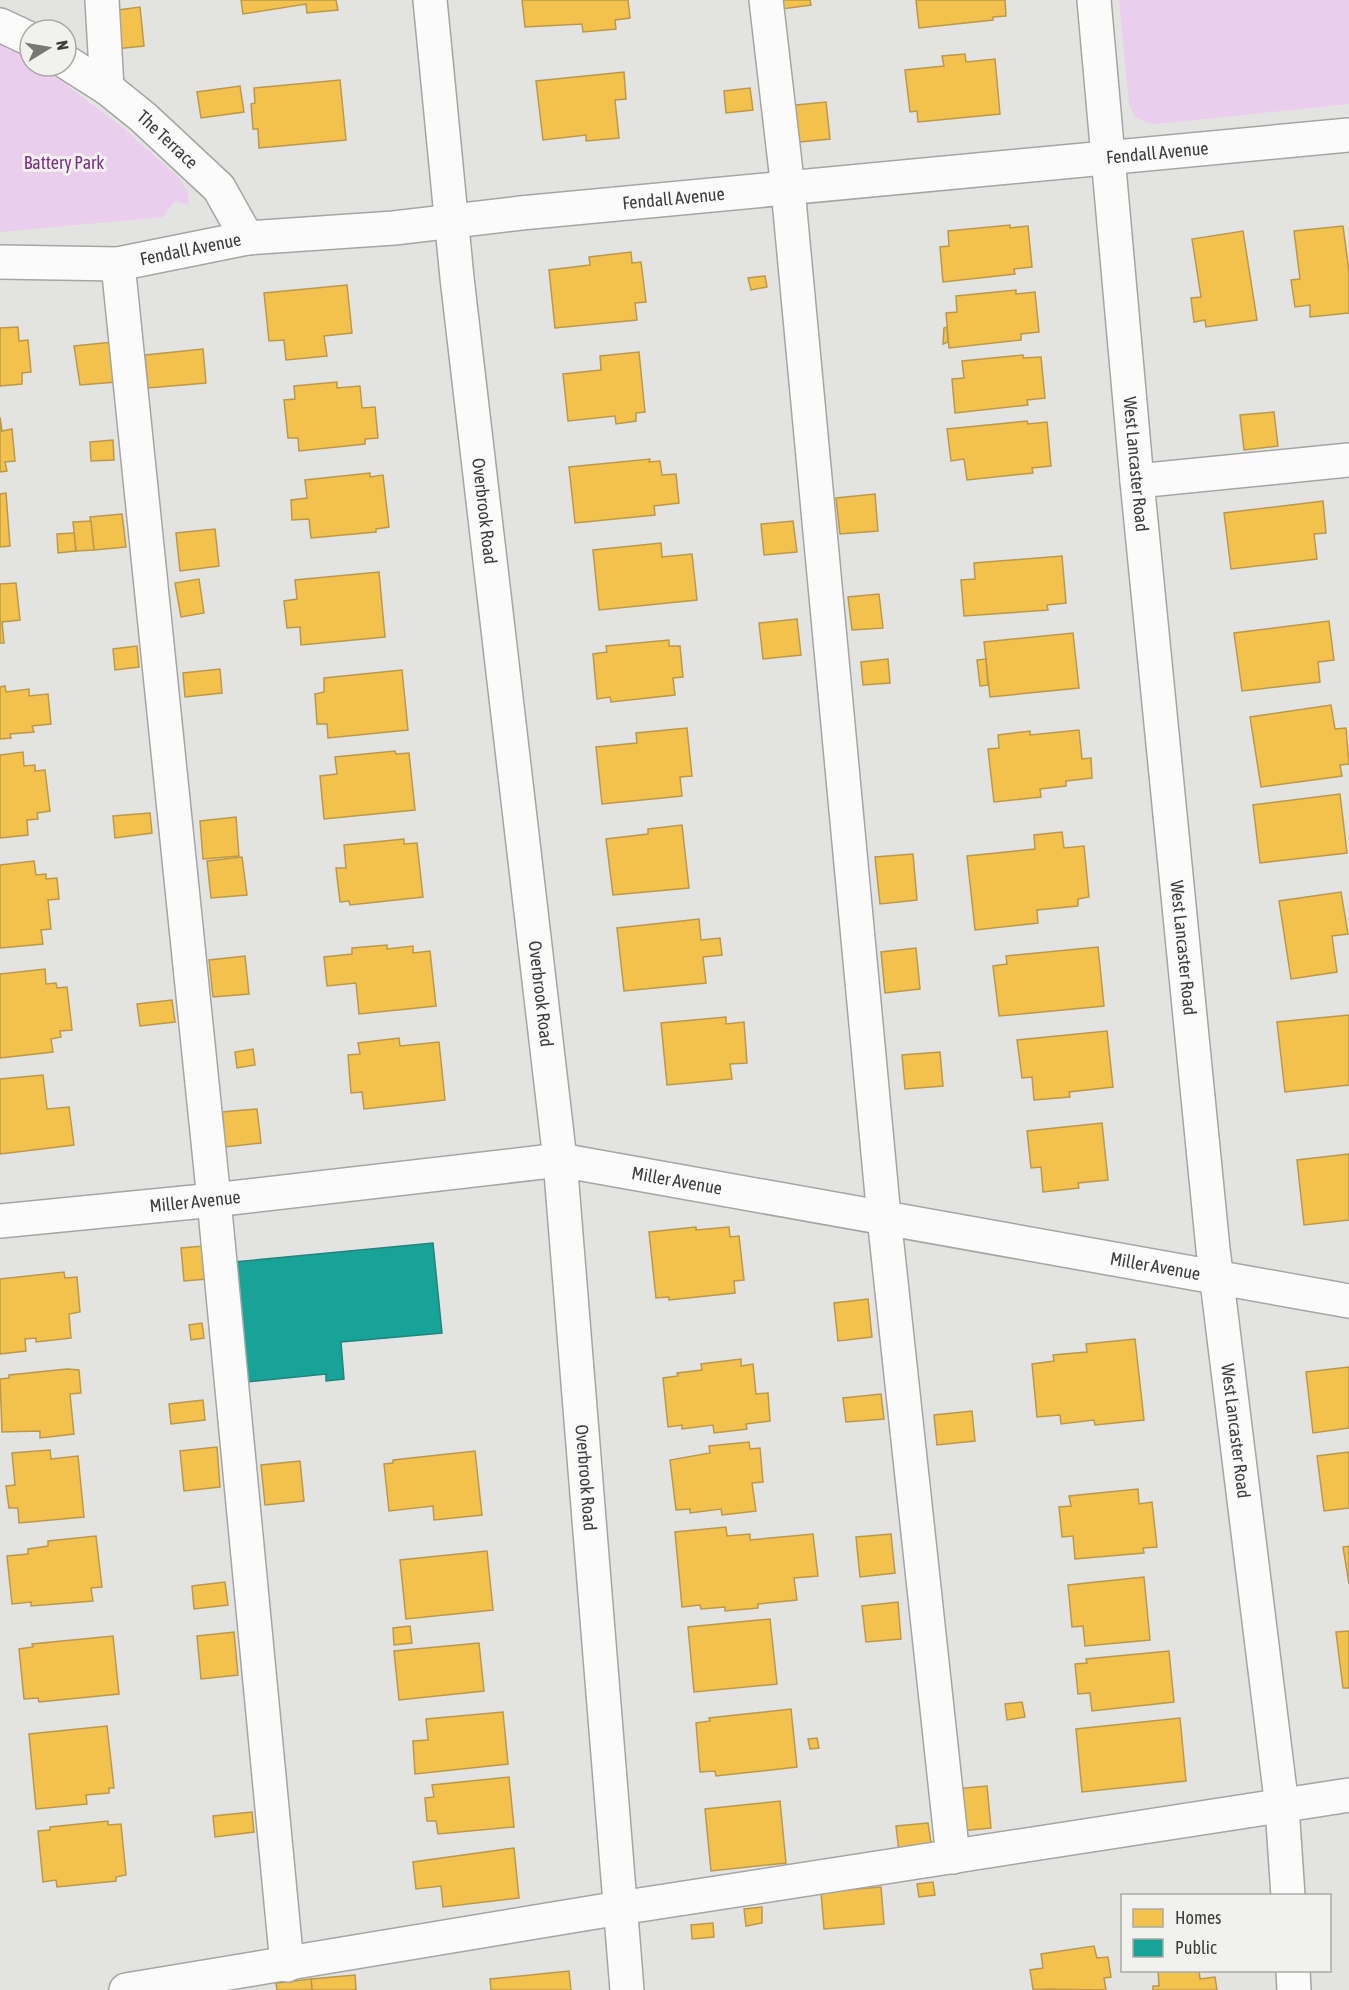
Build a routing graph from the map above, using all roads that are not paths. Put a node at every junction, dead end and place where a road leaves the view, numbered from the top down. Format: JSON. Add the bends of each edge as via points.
{"nodes":[{"id":1,"x":102,"y":0,"type":"edge"},
{"id":2,"x":430,"y":0,"type":"edge"},
{"id":3,"x":766,"y":0,"type":"edge"},
{"id":4,"x":1094,"y":0,"type":"edge"},
{"id":5,"x":0,"y":26,"type":"edge"},
{"id":6,"x":18,"y":34,"type":"edge"},
{"id":7,"x":78,"y":70,"type":"edge"},
{"id":8,"x":107,"y":88,"type":"junction"},
{"id":9,"x":1349,"y":135,"type":"edge"},
{"id":10,"x":1109,"y":158,"type":"junction"},
{"id":11,"x":788,"y":189,"type":"junction"},
{"id":12,"x":451,"y":221,"type":"junction"},
{"id":13,"x":247,"y":238,"type":"junction"},
{"id":14,"x":0,"y":262,"type":"edge"},
{"id":15,"x":118,"y":264,"type":"junction"},
{"id":16,"x":1349,"y":460,"type":"edge"},
{"id":17,"x":1137,"y":481,"type":"junction"},
{"id":18,"x":560,"y":1160,"type":"junction"},
{"id":19,"x":214,"y":1200,"type":"junction"},
{"id":20,"x":884,"y":1217,"type":"junction"},
{"id":21,"x":0,"y":1221,"type":"edge"},
{"id":22,"x":1216,"y":1275,"type":"junction"},
{"id":23,"x":1349,"y":1301,"type":"edge"},
{"id":24,"x":1349,"y":1795,"type":"edge"},
{"id":25,"x":1282,"y":1807,"type":"junction"},
{"id":26,"x":953,"y":1857,"type":"junction"},
{"id":27,"x":1288,"y":1894,"type":"edge"},
{"id":28,"x":620,"y":1908,"type":"junction"},
{"id":29,"x":287,"y":1965,"type":"junction"},
{"id":30,"x":1293,"y":1972,"type":"edge"},
{"id":31,"x":126,"y":1990,"type":"edge"},
{"id":32,"x":627,"y":1990,"type":"edge"},
{"id":33,"x":1294,"y":1990,"type":"edge"}],
"edges":[{"from":1,"to":8,"type":"street"},
{"from":2,"to":12,"type":"street","name":"Overbrook Road"},
{"from":3,"to":11,"type":"street"},
{"from":4,"to":10,"type":"street","name":"West Lancaster Road"},
{"from":5,"to":6,"type":"street"},
{"from":7,"to":8,"type":"street","name":"The Terrace"},
{"from":8,"to":13,"type":"street","name":"The Terrace","via":[[219,188]]},
{"from":9,"to":10,"type":"street","name":"Fendall Avenue"},
{"from":10,"to":11,"type":"street","name":"Fendall Avenue"},
{"from":10,"to":17,"type":"street","name":"West Lancaster Road"},
{"from":11,"to":12,"type":"street","name":"Fendall Avenue"},
{"from":11,"to":20,"type":"street"},
{"from":12,"to":13,"type":"street","name":"Fendall Avenue"},
{"from":12,"to":18,"type":"street","name":"Overbrook Road"},
{"from":13,"to":15,"type":"street","name":"Fendall Avenue"},
{"from":14,"to":15,"type":"street","name":"Fendall Avenue"},
{"from":15,"to":19,"type":"street"},
{"from":16,"to":17,"type":"street"},
{"from":17,"to":22,"type":"street","name":"West Lancaster Road"},
{"from":18,"to":19,"type":"street","name":"Miller Avenue"},
{"from":18,"to":20,"type":"street","name":"Miller Avenue"},
{"from":18,"to":28,"type":"street","name":"Overbrook Road"},
{"from":19,"to":21,"type":"street","name":"Miller Avenue"},
{"from":19,"to":29,"type":"street"},
{"from":20,"to":22,"type":"street","name":"Miller Avenue"},
{"from":20,"to":26,"type":"street"},
{"from":22,"to":23,"type":"street","name":"Miller Avenue"},
{"from":22,"to":25,"type":"street","name":"West Lancaster Road"},
{"from":24,"to":25,"type":"street"},
{"from":25,"to":26,"type":"street"},
{"from":25,"to":27,"type":"street","name":"West Lancaster Road"},
{"from":26,"to":28,"type":"street"},
{"from":28,"to":29,"type":"street"},
{"from":28,"to":32,"type":"street","name":"Overbrook Road"},
{"from":29,"to":31,"type":"street"},
{"from":30,"to":33,"type":"street"}]}
